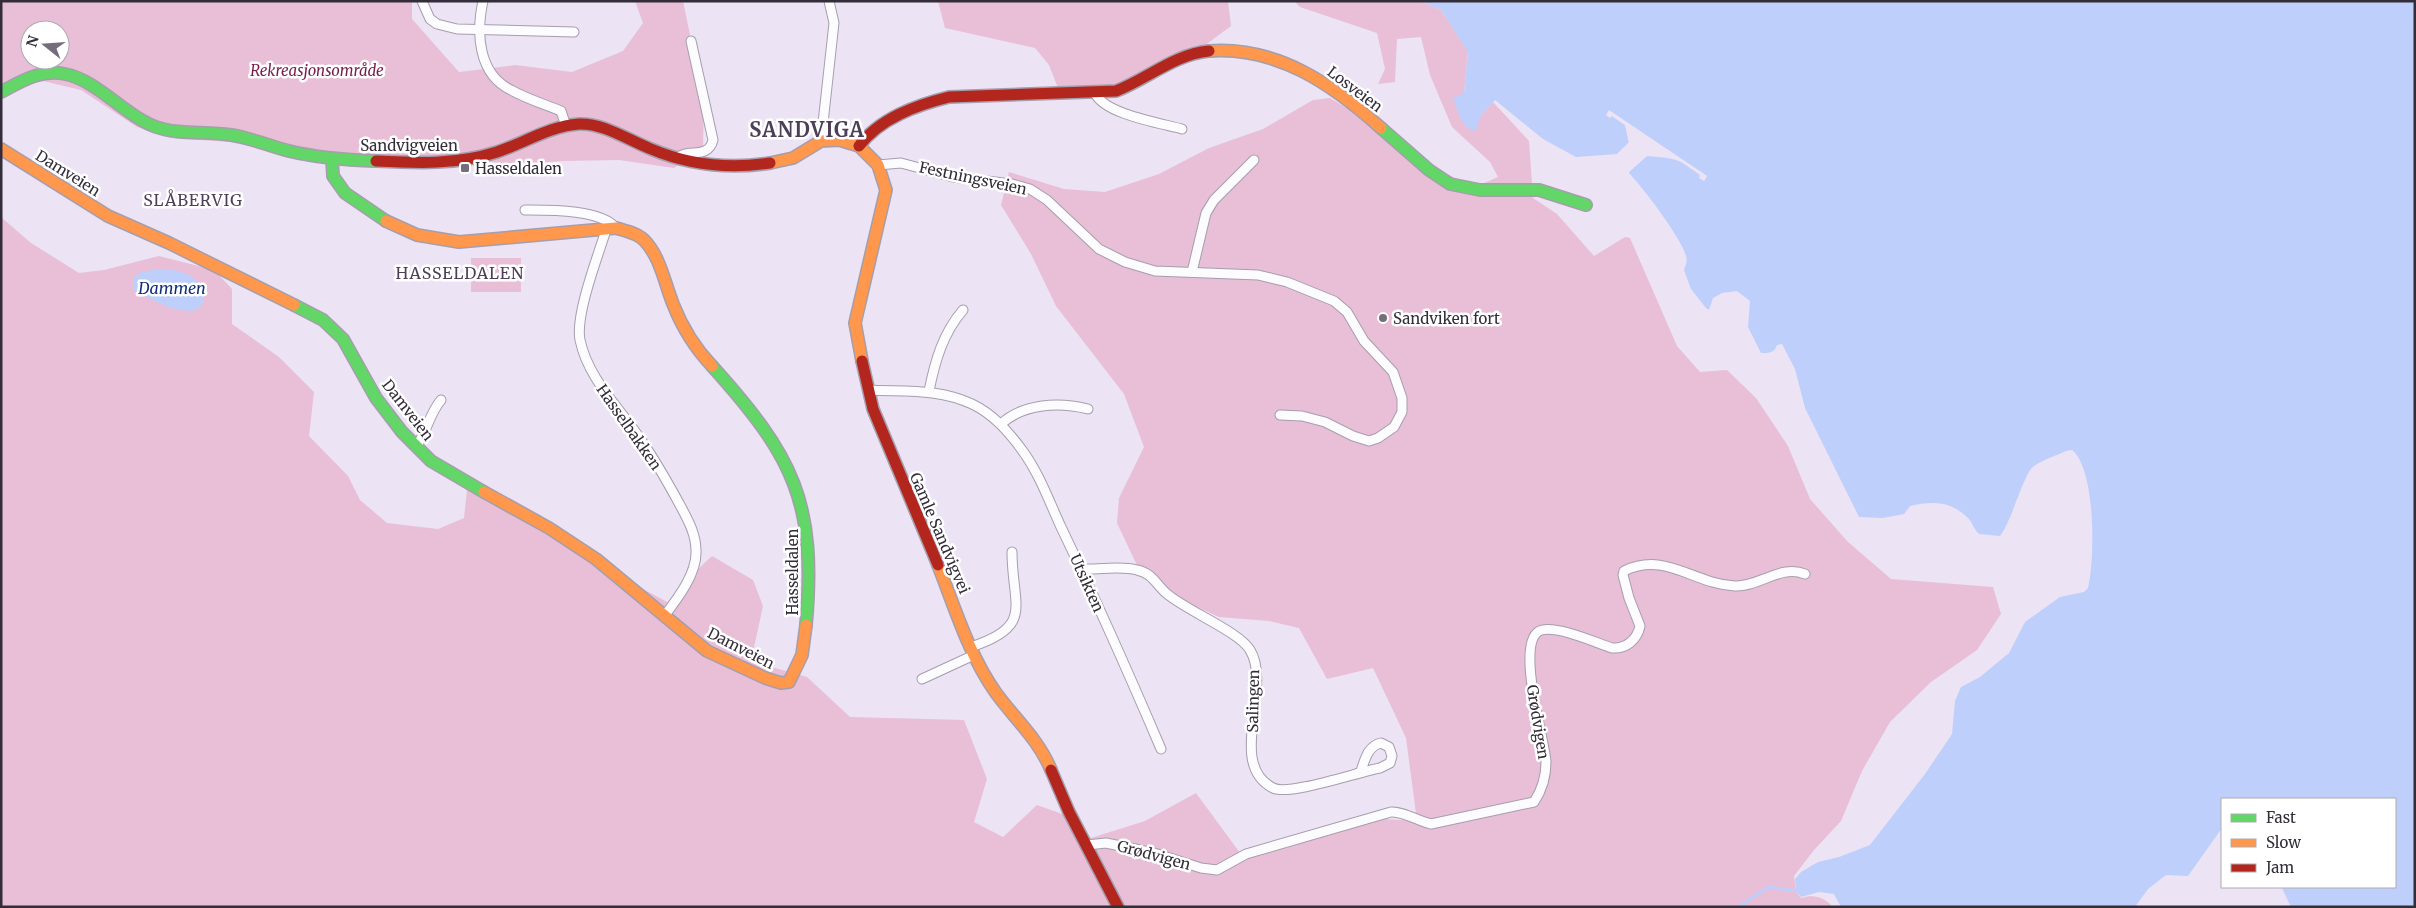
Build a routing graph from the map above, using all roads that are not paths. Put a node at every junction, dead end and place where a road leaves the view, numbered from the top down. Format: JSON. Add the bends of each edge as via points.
{"nodes":[{"id":1,"x":422,"y":1,"type":"edge"},
{"id":2,"x":483,"y":1,"type":"edge"},
{"id":3,"x":829,"y":1,"type":"edge"},
{"id":4,"x":480,"y":30,"type":"junction"},
{"id":5,"x":574,"y":32,"type":"dead end"},
{"id":6,"x":691,"y":40,"type":"dead end"},
{"id":7,"x":1,"y":92,"type":"edge"},
{"id":8,"x":1094,"y":93,"type":"junction"},
{"id":9,"x":566,"y":126,"type":"junction"},
{"id":10,"x":1182,"y":129,"type":"dead end"},
{"id":11,"x":821,"y":141,"type":"junction"},
{"id":12,"x":859,"y":146,"type":"junction"},
{"id":13,"x":1,"y":149,"type":"edge"},
{"id":14,"x":676,"y":158,"type":"junction"},
{"id":15,"x":332,"y":159,"type":"junction"},
{"id":16,"x":1254,"y":160,"type":"dead end"},
{"id":17,"x":878,"y":165,"type":"junction"},
{"id":18,"x":1586,"y":205,"type":"dead end"},
{"id":19,"x":525,"y":210,"type":"dead end"},
{"id":20,"x":611,"y":229,"type":"junction"},
{"id":21,"x":1192,"y":272,"type":"junction"},
{"id":22,"x":963,"y":310,"type":"dead end"},
{"id":23,"x":868,"y":390,"type":"junction"},
{"id":24,"x":929,"y":391,"type":"junction"},
{"id":25,"x":441,"y":400,"type":"dead end"},
{"id":26,"x":1088,"y":409,"type":"dead end"},
{"id":27,"x":1280,"y":415,"type":"dead end"},
{"id":28,"x":1001,"y":424,"type":"junction"},
{"id":29,"x":416,"y":447,"type":"junction"},
{"id":30,"x":1012,"y":552,"type":"dead end"},
{"id":31,"x":1083,"y":571,"type":"junction"},
{"id":32,"x":1805,"y":574,"type":"dead end"},
{"id":33,"x":665,"y":615,"type":"junction"},
{"id":34,"x":973,"y":651,"type":"junction"},
{"id":35,"x":795,"y":674,"type":"joint"},
{"id":36,"x":922,"y":679,"type":"dead end"},
{"id":37,"x":1161,"y":749,"type":"dead end"},
{"id":38,"x":1361,"y":771,"type":"dead end"},
{"id":39,"x":1088,"y":845,"type":"junction"},
{"id":40,"x":1118,"y":907,"type":"edge"}],
"edges":[{"from":1,"to":4,"type":"street","via":[[430,19],[437,24]]},
{"from":2,"to":4,"type":"street"},
{"from":3,"to":11,"type":"street","via":[[834,23]]},
{"from":4,"to":5,"type":"street"},
{"from":4,"to":9,"type":"street","via":[[484,61],[494,78],[509,90],[561,111]]},
{"from":6,"to":14,"type":"street","via":[[713,140],[704,153]]},
{"from":7,"to":15,"type":"street","name":"Sandvigveien","via":[[37,74],[67,74],[84,81],[132,115],[156,127],[231,135]]},
{"from":8,"to":10,"type":"street","via":[[1105,105]]},
{"from":8,"to":12,"type":"street","name":"Losveien","via":[[949,97],[927,101],[872,132]]},
{"from":8,"to":18,"type":"street","name":"Losveien","via":[[1116,91],[1140,82],[1163,67],[1202,52],[1239,51],[1272,58],[1310,74],[1355,105],[1449,184],[1469,191],[1540,190]]},
{"from":9,"to":14,"type":"street","name":"Sandvigveien","via":[[581,124],[604,128]]},
{"from":9,"to":15,"type":"street","name":"Sandvigveien","via":[[469,160],[397,163]]},
{"from":11,"to":12,"type":"street","via":[[839,140]]},
{"from":11,"to":14,"type":"street","name":"Sandvigveien","via":[[793,158],[766,165],[709,165]]},
{"from":12,"to":17,"type":"street","name":"Gamle Sandvigvei"},
{"from":13,"to":29,"type":"street","name":"Damveien","via":[[108,216],[323,320],[343,339],[376,398]]},
{"from":15,"to":20,"type":"street","name":"Hasseldalen","via":[[333,176],[345,194],[385,220],[417,235],[459,242]]},
{"from":16,"to":21,"type":"street","via":[[1214,200],[1206,213]]},
{"from":17,"to":21,"type":"street","name":"Festningsveien","via":[[900,163],[954,177],[1030,189],[1047,200],[1100,249],[1125,262],[1155,271]]},
{"from":17,"to":23,"type":"street","name":"Gamle Sandvigvei","via":[[886,190],[855,323]]},
{"from":19,"to":20,"type":"street","via":[[592,216],[612,223]]},
{"from":20,"to":33,"type":"street","name":"Hasselbakken","via":[[581,314],[579,338],[585,359],[596,378],[641,440],[693,531],[696,552],[693,568]]},
{"from":20,"to":35,"type":"street","name":"Hasseldalen","via":[[630,232],[644,240],[656,258],[684,328],[698,350],[773,439],[795,481],[806,519],[810,574],[807,621]]},
{"from":21,"to":27,"type":"street","name":"Festningsveien","via":[[1258,275],[1287,282],[1334,301],[1347,312],[1364,341],[1393,372],[1402,398],[1402,412],[1394,427],[1369,440],[1325,422]]},
{"from":22,"to":24,"type":"street","via":[[946,335]]},
{"from":23,"to":24,"type":"street","name":"Utsikten"},
{"from":23,"to":34,"type":"street","name":"Gamle Sandvigvei"},
{"from":24,"to":28,"type":"street","name":"Utsikten","via":[[973,405]]},
{"from":25,"to":29,"type":"street"},
{"from":26,"to":28,"type":"street","via":[[1067,405],[1036,407],[1021,410]]},
{"from":28,"to":31,"type":"street","name":"Utsikten","via":[[1034,469]]},
{"from":29,"to":33,"type":"street","name":"Damveien","via":[[461,480],[549,528],[596,559]]},
{"from":30,"to":34,"type":"street","via":[[1016,592],[1012,624],[1000,637]]},
{"from":31,"to":37,"type":"street","name":"Utsikten"},
{"from":31,"to":38,"type":"street","name":"Salingen","via":[[1088,568],[1137,570],[1152,576],[1166,593],[1239,637],[1251,650],[1256,686],[1252,760],[1258,776],[1274,789],[1291,790]]},
{"from":32,"to":39,"type":"street","name":"Grødvigen","via":[[1790,570],[1738,586],[1710,582],[1665,565],[1647,564],[1633,567],[1622,575],[1640,626],[1626,646],[1612,648],[1556,630],[1539,630],[1530,658],[1531,682],[1546,762],[1543,784],[1534,802],[1431,824],[1391,812],[1246,854],[1218,870],[1106,842]]},
{"from":33,"to":35,"type":"street","name":"Damveien","via":[[707,650],[747,670],[780,683],[788,682]]},
{"from":34,"to":36,"type":"street"},
{"from":34,"to":39,"type":"street","name":"Gamle Sandvigvei","via":[[996,693],[1044,752],[1069,812]]},
{"from":39,"to":40,"type":"street","name":"Gamle Sandvigvei"}]}
